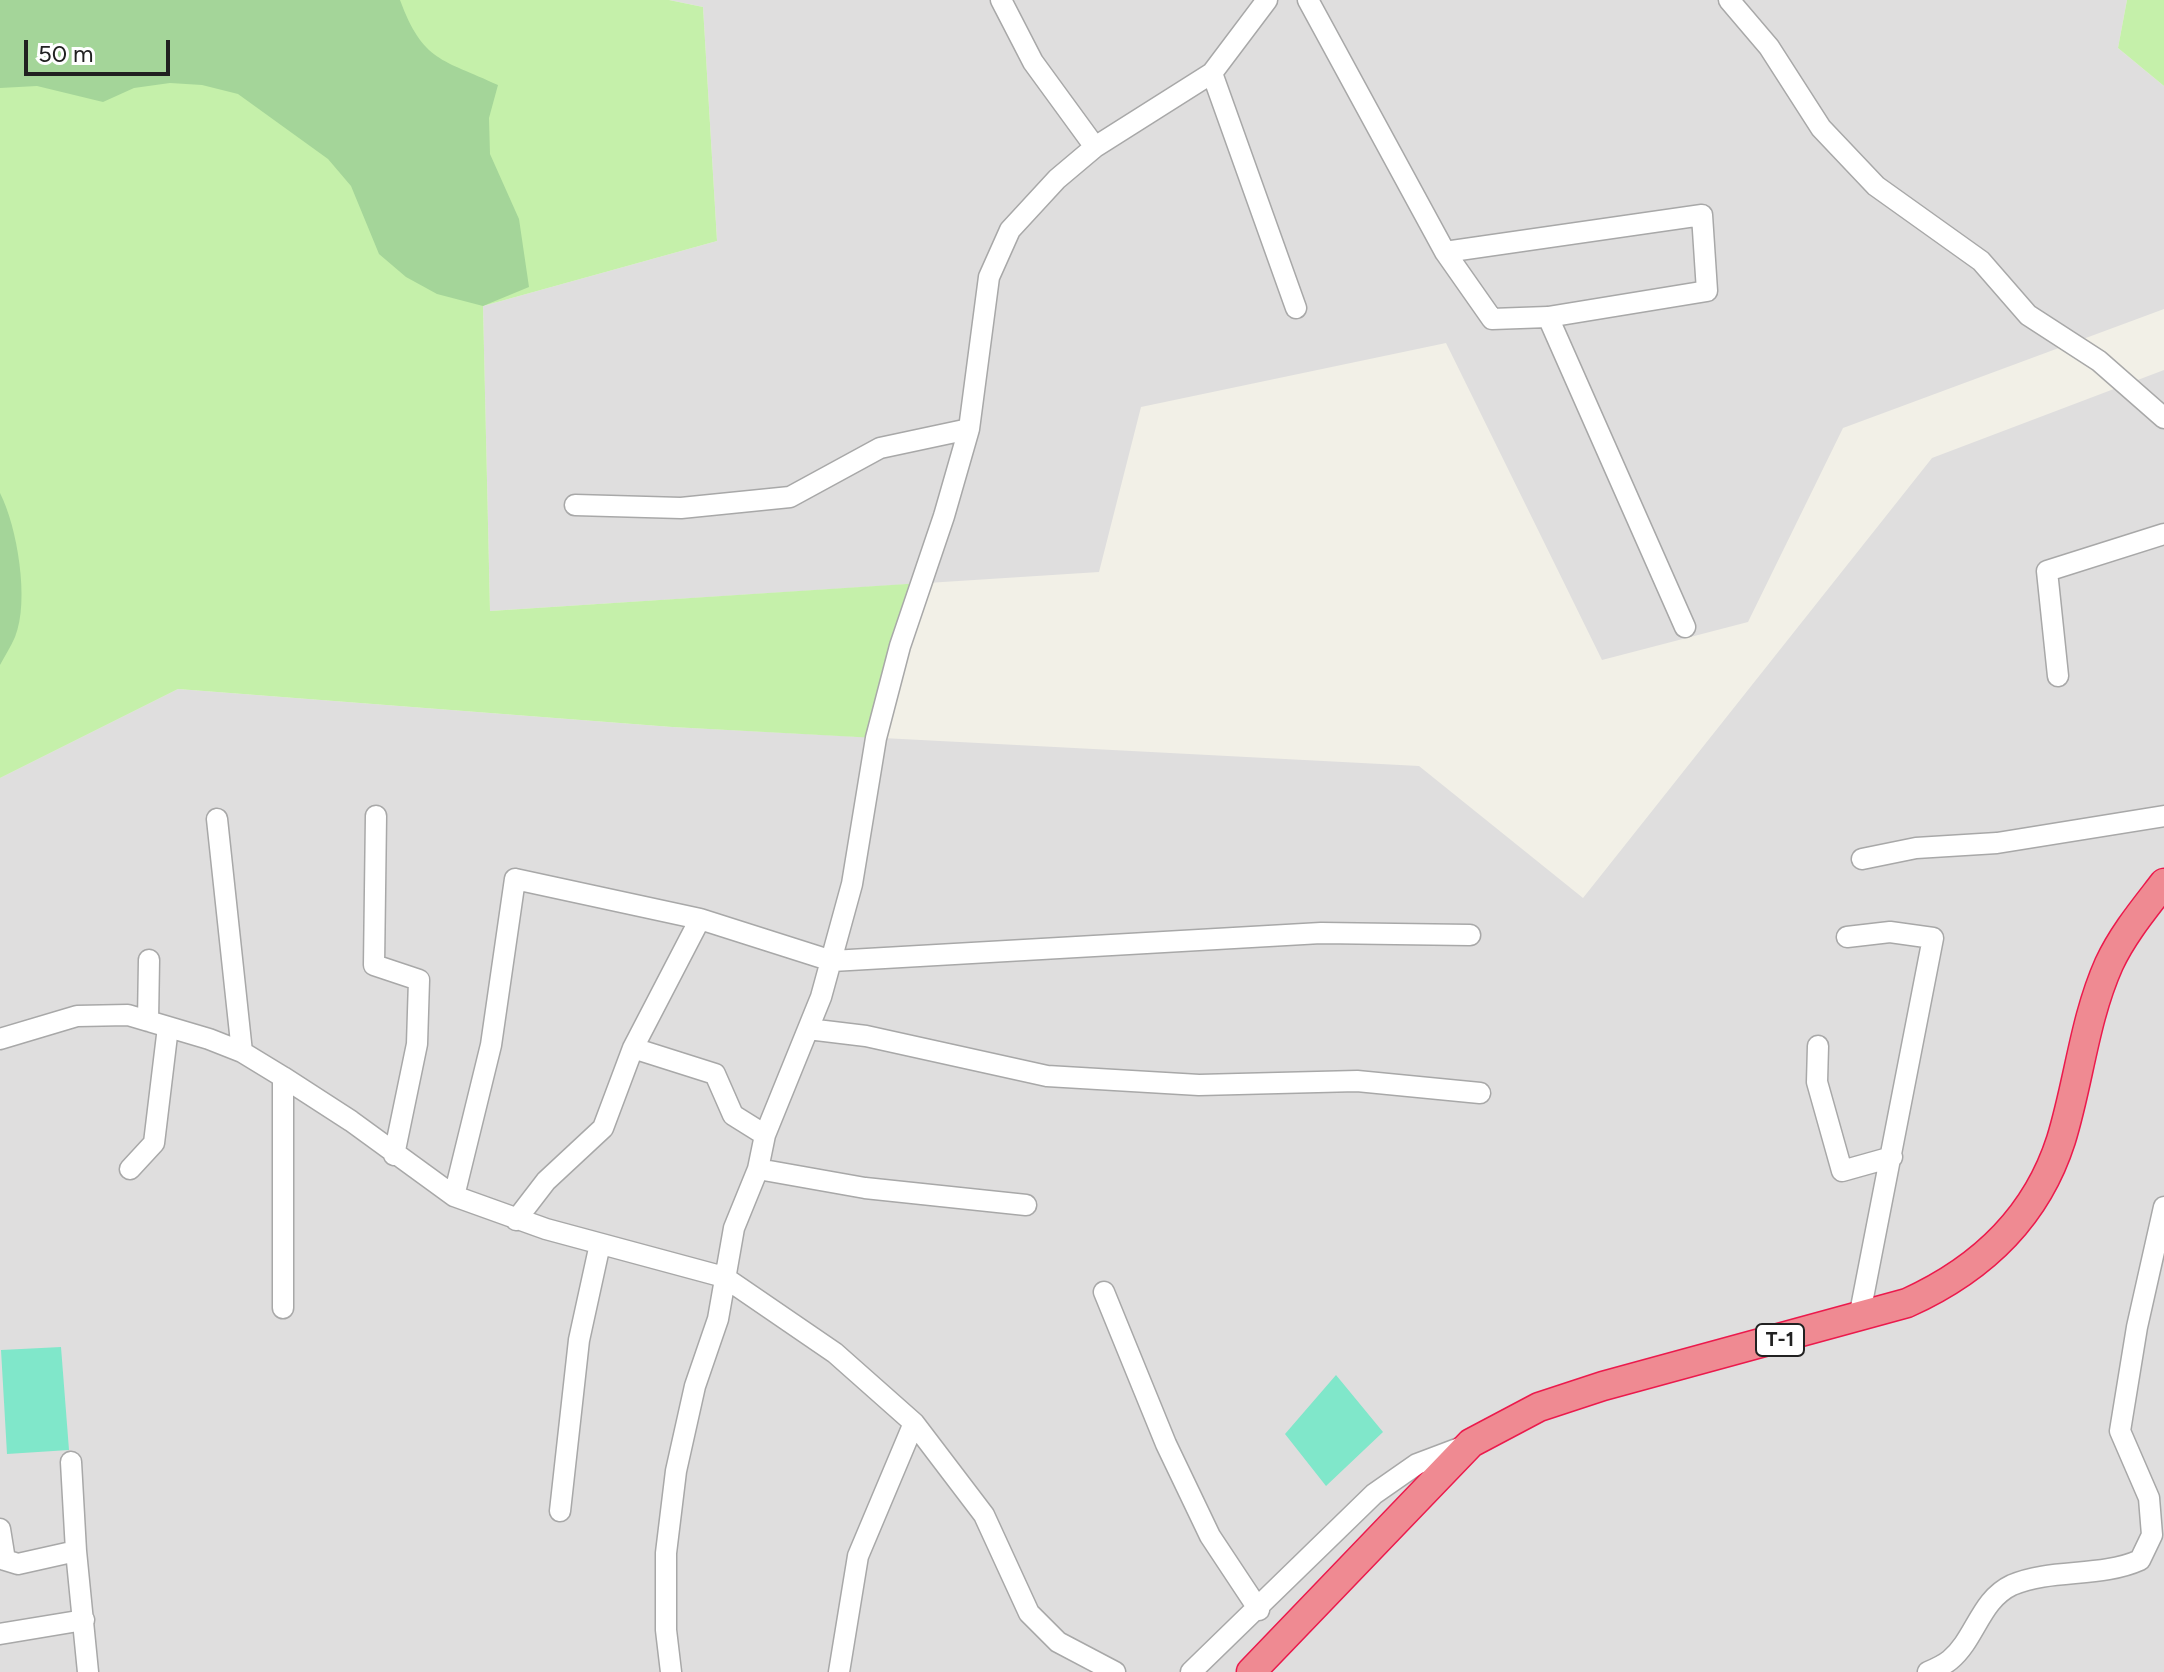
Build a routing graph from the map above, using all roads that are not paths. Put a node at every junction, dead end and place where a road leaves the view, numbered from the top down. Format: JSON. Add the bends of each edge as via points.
{"nodes":[{"id":1,"x":1001,"y":0,"type":"edge"},
{"id":2,"x":1267,"y":0,"type":"edge"},
{"id":3,"x":1308,"y":0,"type":"edge"},
{"id":4,"x":1729,"y":0,"type":"edge"},
{"id":5,"x":1212,"y":73,"type":"junction"},
{"id":6,"x":1095,"y":147,"type":"junction"},
{"id":7,"x":1445,"y":252,"type":"junction"},
{"id":8,"x":1296,"y":308,"type":"dead end"},
{"id":9,"x":1548,"y":317,"type":"junction"},
{"id":10,"x":2164,"y":418,"type":"edge"},
{"id":11,"x":969,"y":429,"type":"junction"},
{"id":12,"x":575,"y":505,"type":"dead end"},
{"id":13,"x":2164,"y":534,"type":"edge"},
{"id":14,"x":1685,"y":627,"type":"dead end"},
{"id":15,"x":2058,"y":676,"type":"dead end"},
{"id":16,"x":376,"y":816,"type":"dead end"},
{"id":17,"x":2164,"y":816,"type":"edge"},
{"id":18,"x":217,"y":819,"type":"dead end"},
{"id":19,"x":1862,"y":859,"type":"dead end"},
{"id":20,"x":2164,"y":883,"type":"edge"},
{"id":21,"x":700,"y":919,"type":"junction"},
{"id":22,"x":1470,"y":935,"type":"dead end"},
{"id":23,"x":1847,"y":937,"type":"dead end"},
{"id":24,"x":149,"y":960,"type":"dead end"},
{"id":25,"x":832,"y":961,"type":"junction"},
{"id":26,"x":158,"y":1024,"type":"junction"},
{"id":27,"x":808,"y":1029,"type":"junction"},
{"id":28,"x":0,"y":1039,"type":"edge"},
{"id":29,"x":1818,"y":1046,"type":"dead end"},
{"id":30,"x":633,"y":1048,"type":"junction"},
{"id":31,"x":242,"y":1052,"type":"junction"},
{"id":32,"x":283,"y":1077,"type":"junction"},
{"id":33,"x":1480,"y":1093,"type":"dead end"},
{"id":34,"x":765,"y":1135,"type":"junction"},
{"id":35,"x":394,"y":1155,"type":"junction"},
{"id":36,"x":1892,"y":1157,"type":"junction"},
{"id":37,"x":130,"y":1169,"type":"dead end"},
{"id":38,"x":758,"y":1169,"type":"junction"},
{"id":39,"x":454,"y":1196,"type":"junction"},
{"id":40,"x":1026,"y":1205,"type":"dead end"},
{"id":41,"x":2164,"y":1207,"type":"edge"},
{"id":42,"x":516,"y":1220,"type":"junction"},
{"id":43,"x":600,"y":1244,"type":"junction"},
{"id":44,"x":724,"y":1277,"type":"junction"},
{"id":45,"x":1104,"y":1292,"type":"dead end"},
{"id":46,"x":283,"y":1308,"type":"dead end"},
{"id":47,"x":1859,"y":1318,"type":"junction"},
{"id":48,"x":914,"y":1423,"type":"junction"},
{"id":49,"x":1471,"y":1443,"type":"junction"},
{"id":50,"x":71,"y":1462,"type":"dead end"},
{"id":51,"x":560,"y":1511,"type":"dead end"},
{"id":52,"x":0,"y":1529,"type":"edge"},
{"id":53,"x":76,"y":1551,"type":"junction"},
{"id":54,"x":1259,"y":1610,"type":"junction"},
{"id":55,"x":84,"y":1620,"type":"junction"},
{"id":56,"x":0,"y":1634,"type":"edge"},
{"id":57,"x":88,"y":1672,"type":"edge"},
{"id":58,"x":671,"y":1672,"type":"edge"},
{"id":59,"x":839,"y":1672,"type":"edge"},
{"id":60,"x":1115,"y":1672,"type":"edge"},
{"id":61,"x":1191,"y":1672,"type":"edge"},
{"id":62,"x":1251,"y":1672,"type":"edge"},
{"id":63,"x":1928,"y":1672,"type":"edge"}],
"edges":[{"from":1,"to":6,"type":"street","via":[[1033,62]]},
{"from":2,"to":5,"type":"street"},
{"from":3,"to":7,"type":"street"},
{"from":4,"to":10,"type":"street","via":[[1769,47],[1821,128],[1876,186],[1981,261],[2028,315],[2099,361]]},
{"from":5,"to":6,"type":"street"},
{"from":5,"to":8,"type":"street"},
{"from":6,"to":11,"type":"street","via":[[1010,230],[999,253],[989,277]]},
{"from":7,"to":9,"type":"street","via":[[1492,319]]},
{"from":7,"to":9,"type":"street","via":[[1702,215],[1707,291]]},
{"from":9,"to":14,"type":"street"},
{"from":11,"to":12,"type":"street","via":[[880,448],[790,497],[681,508]]},
{"from":11,"to":25,"type":"street","via":[[896,661]]},
{"from":13,"to":15,"type":"street","via":[[2047,571]]},
{"from":16,"to":35,"type":"street","via":[[374,965],[419,980],[417,1044]]},
{"from":17,"to":19,"type":"street"},
{"from":18,"to":31,"type":"street"},
{"from":20,"to":47,"type":"highway","number":"T-1","via":[[2109,965],[2088,1025],[2062,1138],[2044,1181],[2011,1233],[1941,1288]]},
{"from":21,"to":25,"type":"street"},
{"from":21,"to":30,"type":"street"},
{"from":21,"to":39,"type":"street","via":[[515,879],[491,1045]]},
{"from":22,"to":25,"type":"street","via":[[1321,933]]},
{"from":23,"to":36,"type":"street","via":[[1890,932],[1933,938]]},
{"from":24,"to":26,"type":"street"},
{"from":25,"to":27,"type":"street"},
{"from":26,"to":28,"type":"street","via":[[128,1015],[77,1016]]},
{"from":26,"to":31,"type":"street"},
{"from":26,"to":37,"type":"street","via":[[154,1143]]},
{"from":27,"to":33,"type":"street","via":[[866,1036],[1047,1076],[1199,1085],[1357,1081]]},
{"from":27,"to":34,"type":"street"},
{"from":29,"to":36,"type":"street","via":[[1817,1082],[1842,1171]]},
{"from":30,"to":34,"type":"street","via":[[715,1074],[733,1115]]},
{"from":30,"to":42,"type":"street","via":[[603,1128],[546,1181]]},
{"from":31,"to":32,"type":"street"},
{"from":32,"to":35,"type":"street"},
{"from":32,"to":46,"type":"street"},
{"from":34,"to":38,"type":"street"},
{"from":35,"to":39,"type":"street"},
{"from":36,"to":47,"type":"street"},
{"from":38,"to":40,"type":"street","via":[[865,1188]]},
{"from":38,"to":44,"type":"street","via":[[734,1228]]},
{"from":39,"to":42,"type":"street"},
{"from":41,"to":63,"type":"street","via":[[2120,1431],[2149,1498],[2152,1535],[2140,1560],[2117,1571],[2014,1584],[1990,1599],[1949,1661]]},
{"from":42,"to":43,"type":"street"},
{"from":43,"to":44,"type":"street"},
{"from":43,"to":51,"type":"street","via":[[579,1340]]},
{"from":44,"to":48,"type":"street","via":[[835,1353]]},
{"from":44,"to":58,"type":"street","via":[[718,1319],[695,1386],[676,1471],[666,1553]]},
{"from":45,"to":54,"type":"street","via":[[1210,1536]]},
{"from":47,"to":49,"type":"highway","number":"T-1","via":[[1603,1386],[1539,1407]]},
{"from":48,"to":59,"type":"street","via":[[858,1556]]},
{"from":48,"to":60,"type":"street","via":[[984,1515],[1029,1613],[1058,1642]]},
{"from":49,"to":54,"type":"street","via":[[1417,1464],[1374,1494]]},
{"from":49,"to":62,"type":"highway","number":"T-1"},
{"from":50,"to":53,"type":"street"},
{"from":52,"to":53,"type":"street","via":[[5,1560],[18,1564]]},
{"from":53,"to":55,"type":"street"},
{"from":54,"to":61,"type":"street"},
{"from":55,"to":56,"type":"street"},
{"from":55,"to":57,"type":"street"}]}
